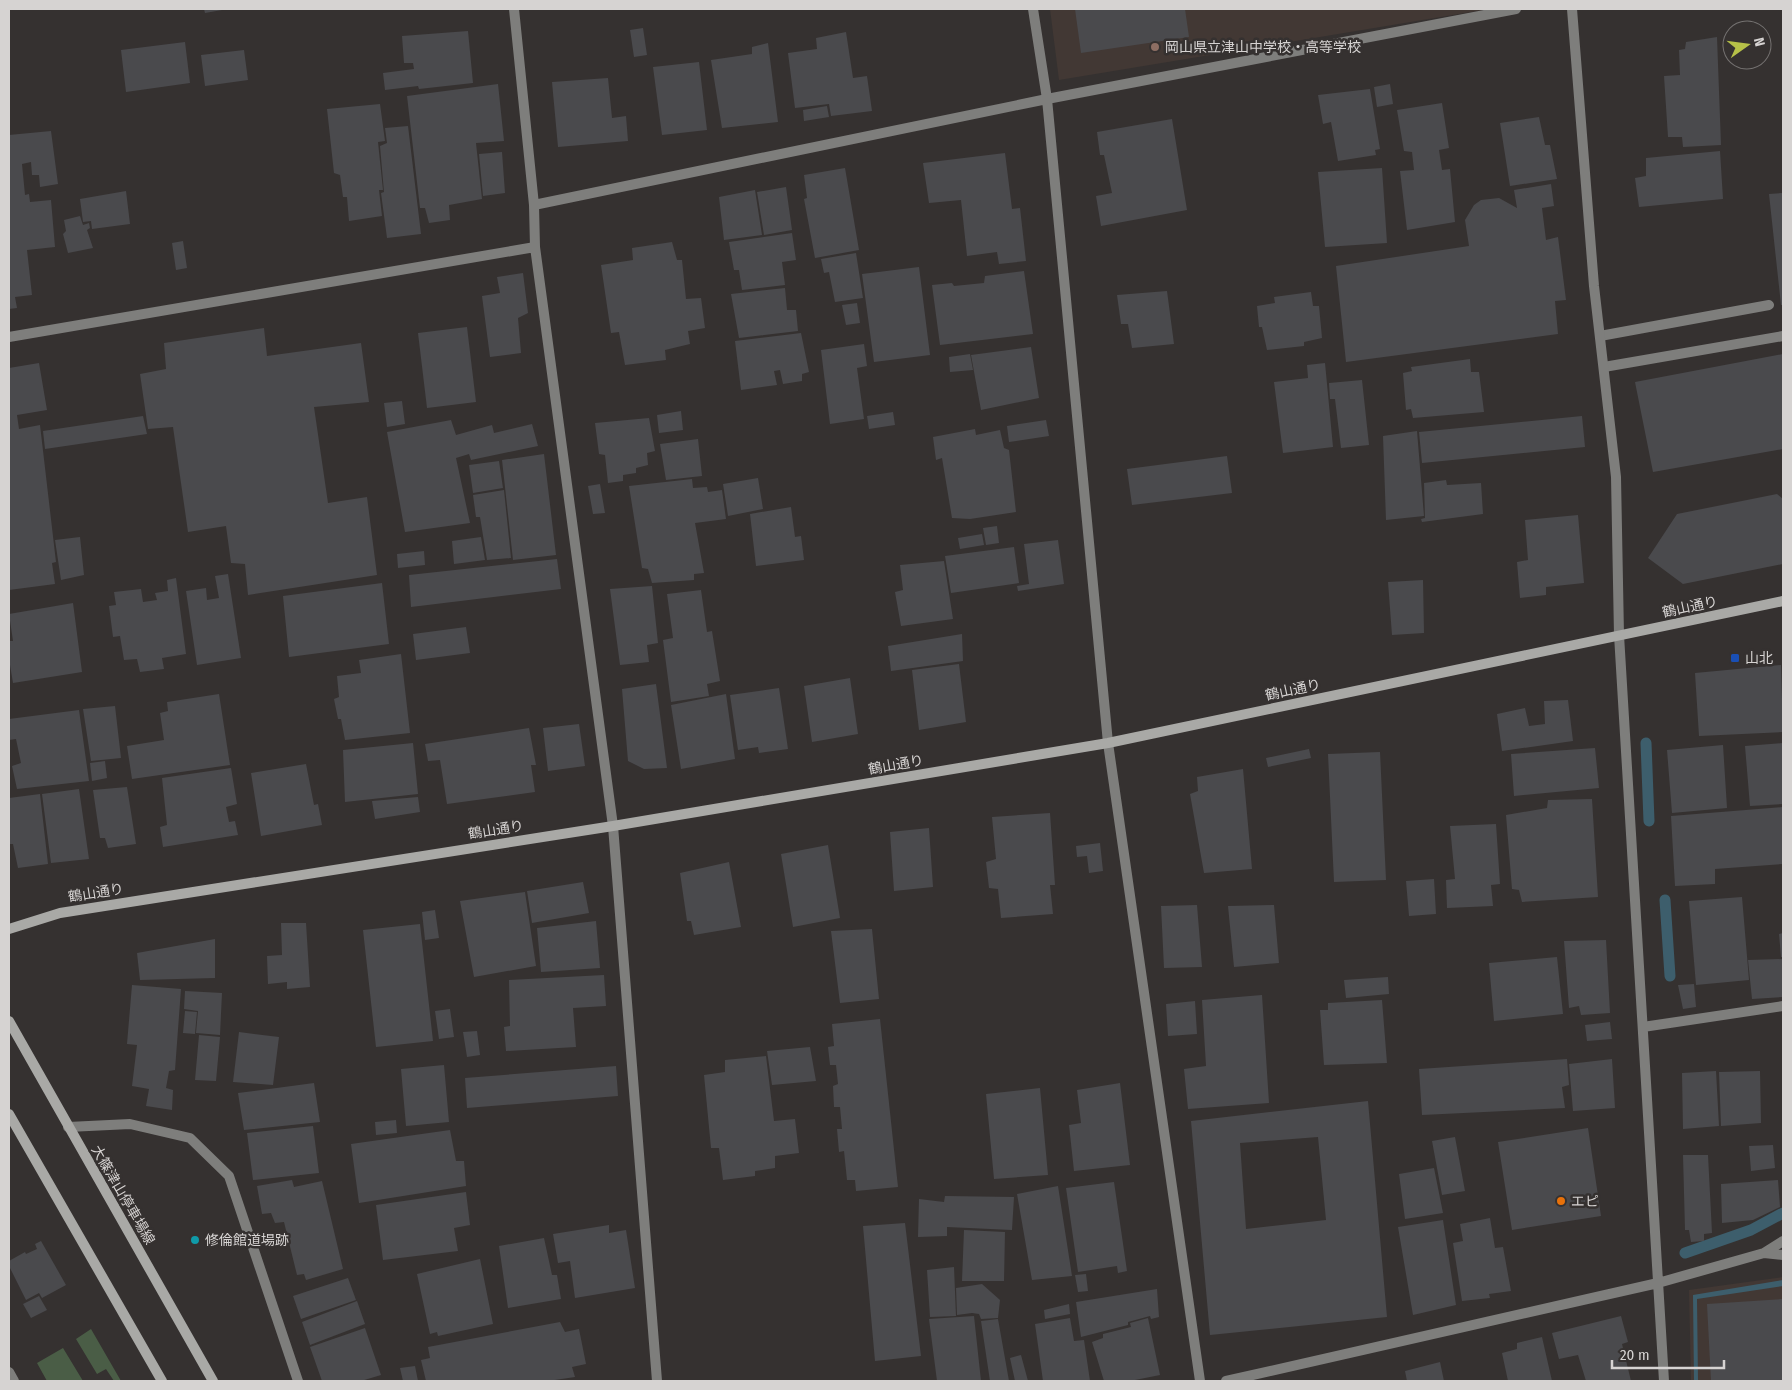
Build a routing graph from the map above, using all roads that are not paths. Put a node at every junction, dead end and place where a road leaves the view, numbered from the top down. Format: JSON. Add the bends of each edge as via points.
{"nodes":[{"id":1,"x":514,"y":9,"type":"edge"},
{"id":2,"x":1033,"y":9,"type":"edge"},
{"id":3,"x":1516,"y":9,"type":"edge"},
{"id":4,"x":1572,"y":9,"type":"edge"},
{"id":5,"x":1047,"y":99,"type":"junction"},
{"id":6,"x":534,"y":204,"type":"junction"},
{"id":7,"x":535,"y":247,"type":"junction"},
{"id":8,"x":1769,"y":305,"type":"dead end"},
{"id":9,"x":1600,"y":336,"type":"junction"},
{"id":10,"x":1783,"y":336,"type":"edge"},
{"id":11,"x":9,"y":337,"type":"edge"},
{"id":12,"x":1604,"y":366,"type":"junction"},
{"id":13,"x":1783,"y":601,"type":"edge"},
{"id":14,"x":1619,"y":635,"type":"junction"},
{"id":15,"x":1108,"y":743,"type":"junction"},
{"id":16,"x":613,"y":826,"type":"junction"},
{"id":17,"x":9,"y":929,"type":"edge"},
{"id":18,"x":1783,"y":1006,"type":"edge"},
{"id":19,"x":9,"y":1021,"type":"edge"},
{"id":20,"x":1642,"y":1026,"type":"junction"},
{"id":21,"x":9,"y":1114,"type":"edge"},
{"id":22,"x":68,"y":1127,"type":"junction"},
{"id":23,"x":1783,"y":1241,"type":"edge"},
{"id":24,"x":1764,"y":1253,"type":"junction"},
{"id":25,"x":1783,"y":1255,"type":"edge"},
{"id":26,"x":1658,"y":1283,"type":"junction"},
{"id":27,"x":9,"y":1372,"type":"edge"},
{"id":28,"x":14,"y":1381,"type":"edge"},
{"id":29,"x":162,"y":1381,"type":"edge"},
{"id":30,"x":213,"y":1381,"type":"edge"},
{"id":31,"x":298,"y":1381,"type":"edge"},
{"id":32,"x":657,"y":1381,"type":"edge"},
{"id":33,"x":1200,"y":1381,"type":"edge"},
{"id":34,"x":1226,"y":1381,"type":"edge"},
{"id":35,"x":1664,"y":1381,"type":"edge"}],
"edges":[{"from":1,"to":6,"type":"street"},
{"from":2,"to":5,"type":"street"},
{"from":3,"to":5,"type":"street"},
{"from":4,"to":9,"type":"street"},
{"from":5,"to":6,"type":"street"},
{"from":5,"to":15,"type":"street"},
{"from":6,"to":7,"type":"street"},
{"from":7,"to":11,"type":"street"},
{"from":7,"to":16,"type":"street"},
{"from":8,"to":9,"type":"street"},
{"from":9,"to":12,"type":"street"},
{"from":10,"to":12,"type":"street"},
{"from":12,"to":14,"type":"street","via":[[1616,477]]},
{"from":13,"to":14,"type":"street","name":"鶴山通り"},
{"from":14,"to":15,"type":"street","name":"鶴山通り"},
{"from":14,"to":20,"type":"street"},
{"from":15,"to":16,"type":"street","name":"鶴山通り"},
{"from":15,"to":33,"type":"street"},
{"from":16,"to":17,"type":"street","name":"鶴山通り","via":[[60,913]]},
{"from":16,"to":32,"type":"street"},
{"from":18,"to":20,"type":"street"},
{"from":19,"to":22,"type":"street","name":"大篠津山停車場線"},
{"from":20,"to":26,"type":"street"},
{"from":21,"to":29,"type":"street"},
{"from":22,"to":30,"type":"street","name":"大篠津山停車場線"},
{"from":22,"to":31,"type":"street","via":[[130,1124],[190,1138],[229,1176]]},
{"from":23,"to":24,"type":"street"},
{"from":24,"to":25,"type":"street"},
{"from":24,"to":26,"type":"street"},
{"from":26,"to":34,"type":"street"},
{"from":26,"to":35,"type":"street"},
{"from":27,"to":28,"type":"street"}]}
